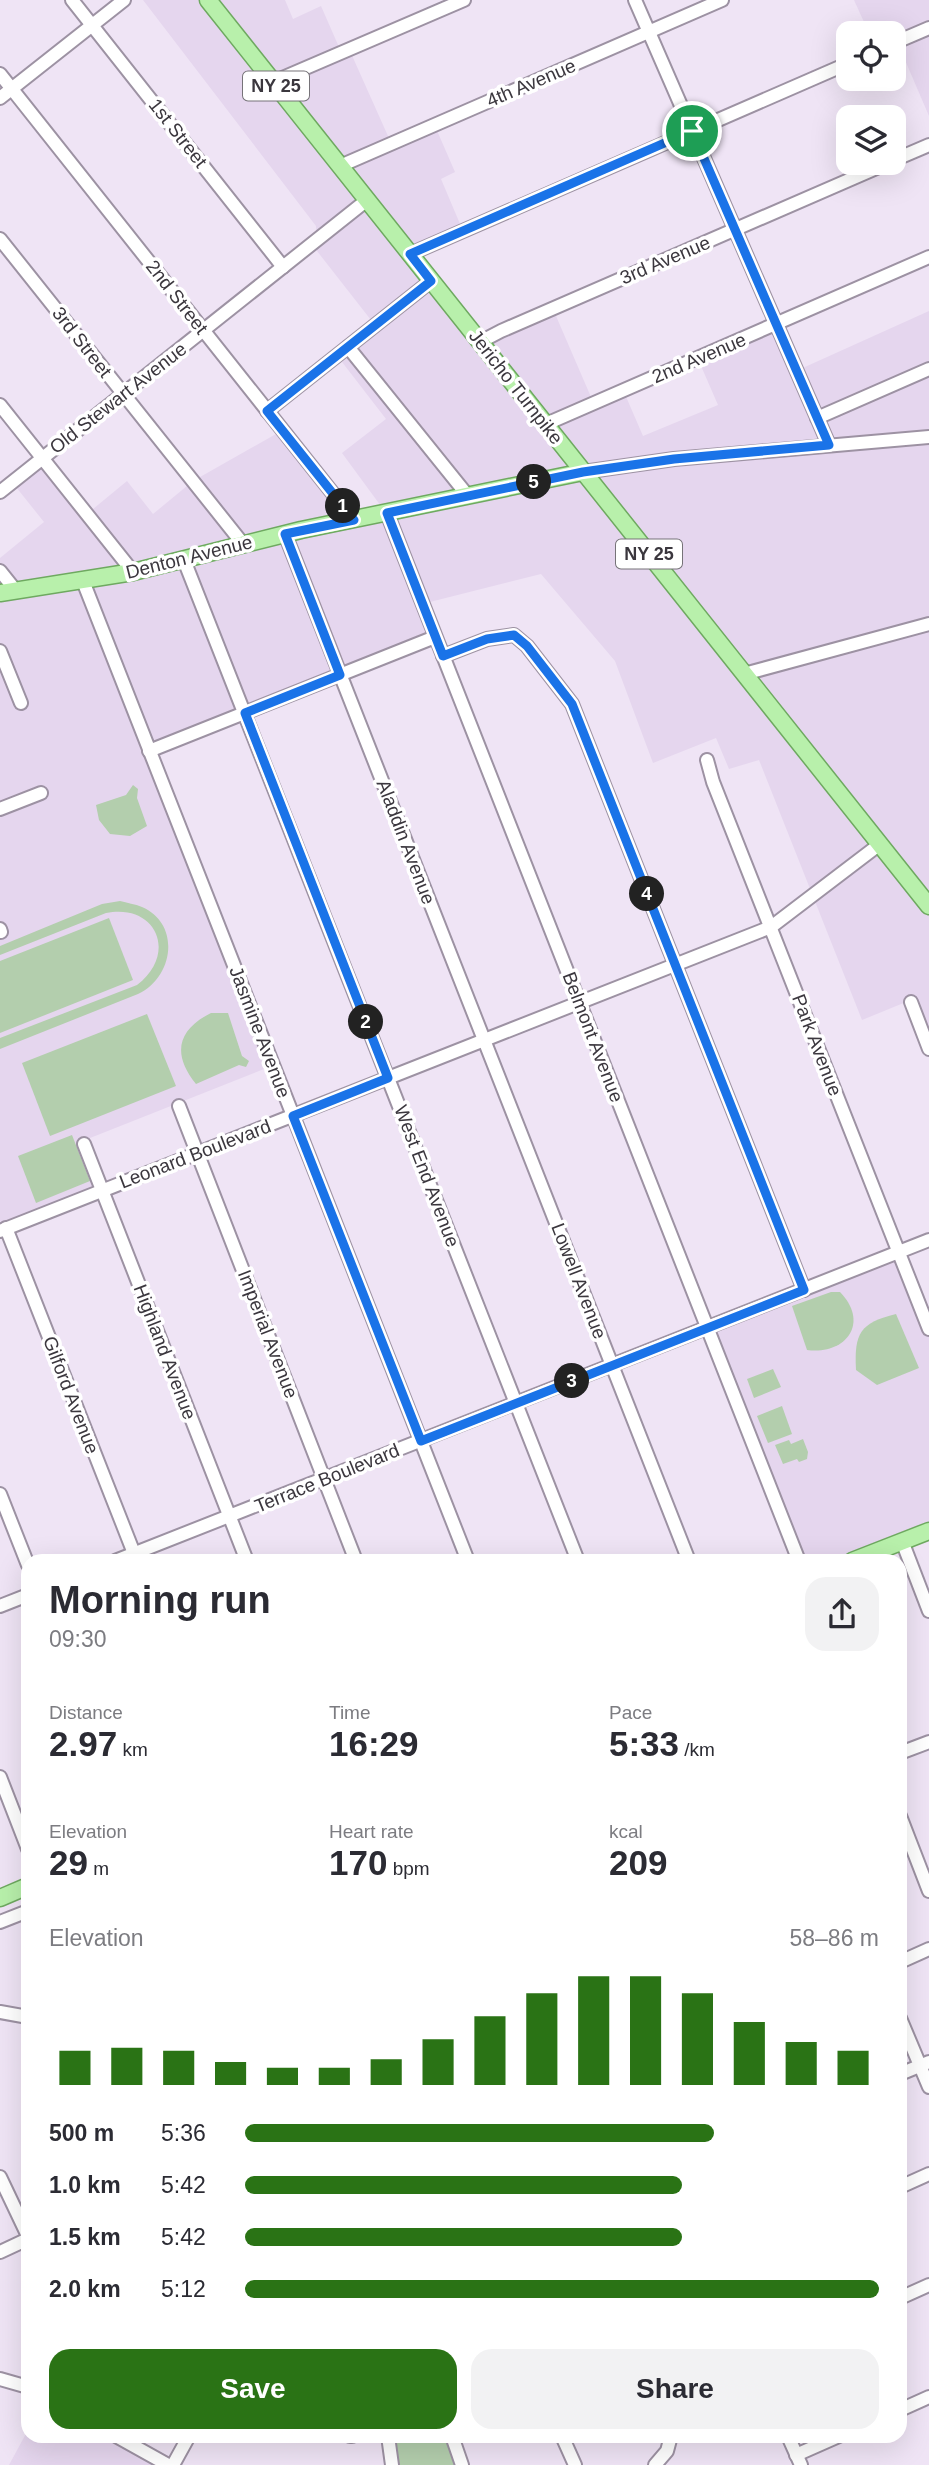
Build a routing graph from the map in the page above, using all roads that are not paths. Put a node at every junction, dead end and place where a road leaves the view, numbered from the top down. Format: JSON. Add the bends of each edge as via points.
{"nodes":[{"id":1,"x":72,"y":0,"type":"edge"},
{"id":2,"x":124,"y":0,"type":"edge"},
{"id":3,"x":208,"y":0,"type":"edge"},
{"id":4,"x":464,"y":0,"type":"edge"},
{"id":5,"x":635,"y":0,"type":"edge"},
{"id":6,"x":722,"y":0,"type":"edge"},
{"id":7,"x":92,"y":25,"type":"junction"},
{"id":8,"x":929,"y":28,"type":"edge"},
{"id":9,"x":649,"y":32,"type":"junction"},
{"id":10,"x":906,"y":38,"type":"edge"},
{"id":11,"x":836,"y":69,"type":"edge"},
{"id":12,"x":0,"y":74,"type":"edge"},
{"id":13,"x":273,"y":82,"type":"junction"},
{"id":14,"x":12,"y":89,"type":"junction"},
{"id":15,"x":0,"y":98,"type":"edge"},
{"id":16,"x":692,"y":131,"type":"junction"},
{"id":17,"x":929,"y":145,"type":"edge"},
{"id":18,"x":906,"y":155,"type":"edge"},
{"id":19,"x":340,"y":166,"type":"junction"},
{"id":20,"x":860,"y":175,"type":"edge"},
{"id":21,"x":367,"y":200,"type":"junction"},
{"id":22,"x":735,"y":229,"type":"junction"},
{"id":23,"x":0,"y":239,"type":"edge"},
{"id":24,"x":410,"y":254,"type":"junction"},
{"id":25,"x":929,"y":257,"type":"edge"},
{"id":26,"x":284,"y":267,"type":"junction"},
{"id":27,"x":431,"y":281,"type":"junction"},
{"id":28,"x":776,"y":324,"type":"junction"},
{"id":29,"x":204,"y":330,"type":"junction"},
{"id":30,"x":480,"y":342,"type":"junction"},
{"id":31,"x":348,"y":346,"type":"junction"},
{"id":32,"x":929,"y":369,"type":"edge"},
{"id":33,"x":123,"y":394,"type":"junction"},
{"id":34,"x":0,"y":405,"type":"edge"},
{"id":35,"x":267,"y":411,"type":"junction"},
{"id":36,"x":817,"y":418,"type":"junction"},
{"id":37,"x":546,"y":424,"type":"junction"},
{"id":38,"x":929,"y":437,"type":"edge"},
{"id":39,"x":829,"y":445,"type":"junction"},
{"id":40,"x":42,"y":458,"type":"junction"},
{"id":41,"x":583,"y":472,"type":"junction"},
{"id":42,"x":0,"y":492,"type":"edge"},
{"id":43,"x":467,"y":496,"type":"junction"},
{"id":44,"x":387,"y":513,"type":"junction"},
{"id":45,"x":354,"y":520,"type":"junction"},
{"id":46,"x":285,"y":534,"type":"junction"},
{"id":47,"x":243,"y":544,"type":"junction"},
{"id":48,"x":184,"y":559,"type":"junction"},
{"id":49,"x":0,"y":571,"type":"edge"},
{"id":50,"x":133,"y":572,"type":"junction"},
{"id":51,"x":83,"y":581,"type":"junction"},
{"id":52,"x":8,"y":592,"type":"edge"},
{"id":53,"x":929,"y":624,"type":"edge"},
{"id":54,"x":436,"y":637,"type":"junction"},
{"id":55,"x":0,"y":651,"type":"edge"},
{"id":56,"x":443,"y":656,"type":"junction"},
{"id":57,"x":744,"y":674,"type":"junction"},
{"id":58,"x":340,"y":675,"type":"junction"},
{"id":59,"x":21,"y":703,"type":"dead end"},
{"id":60,"x":245,"y":713,"type":"junction"},
{"id":61,"x":149,"y":751,"type":"junction"},
{"id":62,"x":707,"y":760,"type":"dead end"},
{"id":63,"x":41,"y":793,"type":"dead end"},
{"id":64,"x":0,"y":809,"type":"edge"},
{"id":65,"x":880,"y":844,"type":"junction"},
{"id":66,"x":929,"y":906,"type":"edge"},
{"id":67,"x":771,"y":928,"type":"junction"},
{"id":68,"x":675,"y":965,"type":"junction"},
{"id":69,"x":911,"y":1002,"type":"dead end"},
{"id":70,"x":579,"y":1003,"type":"junction"},
{"id":71,"x":484,"y":1040,"type":"junction"},
{"id":72,"x":929,"y":1048,"type":"edge"},
{"id":73,"x":388,"y":1078,"type":"junction"},
{"id":74,"x":179,"y":1106,"type":"dead end"},
{"id":75,"x":293,"y":1116,"type":"junction"},
{"id":76,"x":515,"y":1118,"type":"joint"},
{"id":77,"x":84,"y":1144,"type":"dead end"},
{"id":78,"x":197,"y":1153,"type":"junction"},
{"id":79,"x":102,"y":1191,"type":"junction"},
{"id":80,"x":3,"y":1230,"type":"edge"},
{"id":81,"x":929,"y":1240,"type":"edge"},
{"id":82,"x":899,"y":1252,"type":"junction"},
{"id":83,"x":804,"y":1290,"type":"junction"},
{"id":84,"x":707,"y":1328,"type":"junction"},
{"id":85,"x":929,"y":1329,"type":"edge"},
{"id":86,"x":612,"y":1365,"type":"junction"},
{"id":87,"x":516,"y":1403,"type":"junction"},
{"id":88,"x":421,"y":1441,"type":"junction"},
{"id":89,"x":324,"y":1479,"type":"junction"},
{"id":90,"x":0,"y":1494,"type":"edge"},
{"id":91,"x":230,"y":1516,"type":"junction"},
{"id":92,"x":929,"y":1531,"type":"edge"},
{"id":93,"x":902,"y":1541,"type":"junction"},
{"id":94,"x":24,"y":1554,"type":"edge"},
{"id":95,"x":134,"y":1554,"type":"edge"},
{"id":96,"x":142,"y":1554,"type":"edge"},
{"id":97,"x":244,"y":1554,"type":"edge"},
{"id":98,"x":353,"y":1554,"type":"edge"},
{"id":99,"x":465,"y":1554,"type":"edge"},
{"id":100,"x":575,"y":1554,"type":"edge"},
{"id":101,"x":686,"y":1554,"type":"edge"},
{"id":102,"x":796,"y":1554,"type":"edge"},
{"id":103,"x":870,"y":1554,"type":"edge"},
{"id":104,"x":21,"y":1598,"type":"edge"},
{"id":105,"x":0,"y":1606,"type":"edge"},
{"id":106,"x":929,"y":1611,"type":"edge"},
{"id":107,"x":929,"y":1742,"type":"edge"},
{"id":108,"x":907,"y":1750,"type":"edge"},
{"id":109,"x":0,"y":1777,"type":"edge"},
{"id":110,"x":21,"y":1832,"type":"edge"},
{"id":111,"x":907,"y":1834,"type":"edge"},
{"id":112,"x":21,"y":1889,"type":"edge"},
{"id":113,"x":929,"y":1891,"type":"edge"},
{"id":114,"x":0,"y":1898,"type":"edge"},
{"id":115,"x":21,"y":1914,"type":"edge"},
{"id":116,"x":0,"y":1922,"type":"edge"},
{"id":117,"x":929,"y":1949,"type":"edge"},
{"id":118,"x":907,"y":1959,"type":"edge"},
{"id":119,"x":0,"y":2012,"type":"edge"},
{"id":120,"x":21,"y":2016,"type":"edge"},
{"id":121,"x":907,"y":2031,"type":"edge"},
{"id":122,"x":924,"y":2064,"type":"edge"},
{"id":123,"x":907,"y":2071,"type":"edge"},
{"id":124,"x":929,"y":2087,"type":"edge"},
{"id":125,"x":929,"y":2174,"type":"edge"},
{"id":126,"x":0,"y":2177,"type":"edge"},
{"id":127,"x":907,"y":2184,"type":"edge"},
{"id":128,"x":21,"y":2222,"type":"edge"},
{"id":129,"x":21,"y":2241,"type":"edge"},
{"id":130,"x":0,"y":2252,"type":"edge"},
{"id":131,"x":929,"y":2285,"type":"edge"},
{"id":132,"x":907,"y":2295,"type":"edge"},
{"id":133,"x":0,"y":2379,"type":"edge"},
{"id":134,"x":21,"y":2385,"type":"edge"},
{"id":135,"x":929,"y":2397,"type":"edge"},
{"id":136,"x":907,"y":2407,"type":"edge"},
{"id":137,"x":129,"y":2443,"type":"edge"},
{"id":138,"x":184,"y":2443,"type":"edge"},
{"id":139,"x":389,"y":2443,"type":"edge"},
{"id":140,"x":455,"y":2443,"type":"edge"},
{"id":141,"x":565,"y":2443,"type":"edge"},
{"id":142,"x":669,"y":2443,"type":"edge"},
{"id":143,"x":791,"y":2443,"type":"edge"},
{"id":144,"x":827,"y":2443,"type":"edge"},
{"id":145,"x":799,"y":2460,"type":"edge"},
{"id":146,"x":170,"y":2465,"type":"edge"},
{"id":147,"x":392,"y":2465,"type":"edge"},
{"id":148,"x":462,"y":2465,"type":"edge"},
{"id":149,"x":575,"y":2465,"type":"edge"},
{"id":150,"x":655,"y":2465,"type":"edge"}],
"edges":[{"from":1,"to":7,"type":"street","name":"1st Street"},
{"from":2,"to":7,"type":"street"},
{"from":3,"to":13,"type":"main road","name":"Jericho Turnpike","number":"NY 25"},
{"from":4,"to":13,"type":"street"},
{"from":5,"to":9,"type":"street"},
{"from":6,"to":9,"type":"street","name":"4th Avenue"},
{"from":7,"to":14,"type":"street"},
{"from":7,"to":26,"type":"street","name":"1st Street"},
{"from":8,"to":10,"type":"street"},
{"from":9,"to":16,"type":"street"},
{"from":9,"to":19,"type":"street","name":"4th Avenue"},
{"from":11,"to":16,"type":"street"},
{"from":12,"to":14,"type":"street","name":"2nd Street"},
{"from":13,"to":19,"type":"main road","name":"Jericho Turnpike","number":"NY 25"},
{"from":14,"to":15,"type":"street"},
{"from":14,"to":29,"type":"street","name":"2nd Street"},
{"from":16,"to":22,"type":"street"},
{"from":16,"to":24,"type":"street"},
{"from":17,"to":18,"type":"street"},
{"from":19,"to":21,"type":"main road","name":"Jericho Turnpike","number":"NY 25"},
{"from":20,"to":22,"type":"street","name":"3rd Avenue"},
{"from":21,"to":24,"type":"main road","name":"Jericho Turnpike","number":"NY 25"},
{"from":21,"to":26,"type":"street","name":"Old Stewart Avenue"},
{"from":22,"to":28,"type":"street"},
{"from":22,"to":30,"type":"street","name":"3rd Avenue"},
{"from":23,"to":33,"type":"street","name":"3rd Street"},
{"from":24,"to":27,"type":"main road","name":"Jericho Turnpike","number":"NY 25"},
{"from":25,"to":28,"type":"street","name":"2nd Avenue"},
{"from":26,"to":29,"type":"street","name":"Old Stewart Avenue"},
{"from":27,"to":30,"type":"main road","name":"Jericho Turnpike","number":"NY 25"},
{"from":27,"to":31,"type":"street"},
{"from":28,"to":36,"type":"street"},
{"from":28,"to":37,"type":"street","name":"2nd Avenue"},
{"from":29,"to":33,"type":"street","name":"Old Stewart Avenue"},
{"from":29,"to":35,"type":"street","name":"2nd Street"},
{"from":30,"to":37,"type":"main road","name":"Jericho Turnpike","number":"NY 25"},
{"from":31,"to":35,"type":"street"},
{"from":31,"to":43,"type":"street"},
{"from":32,"to":36,"type":"street"},
{"from":33,"to":40,"type":"street","name":"Old Stewart Avenue"},
{"from":33,"to":47,"type":"street","name":"3rd Street"},
{"from":34,"to":40,"type":"street"},
{"from":35,"to":45,"type":"street","name":"2nd Street"},
{"from":36,"to":39,"type":"street"},
{"from":37,"to":41,"type":"main road","name":"Jericho Turnpike","number":"NY 25"},
{"from":38,"to":39,"type":"street"},
{"from":39,"to":41,"type":"street"},
{"from":40,"to":42,"type":"street","name":"Old Stewart Avenue"},
{"from":40,"to":50,"type":"street"},
{"from":41,"to":43,"type":"main road","name":"Denton Avenue"},
{"from":41,"to":57,"type":"main road","name":"Jericho Turnpike","number":"NY 25"},
{"from":43,"to":44,"type":"main road","name":"Denton Avenue"},
{"from":44,"to":45,"type":"main road","name":"Denton Avenue"},
{"from":44,"to":54,"type":"street","name":"Belmont Avenue"},
{"from":45,"to":46,"type":"main road","name":"Denton Avenue"},
{"from":46,"to":47,"type":"main road","name":"Denton Avenue"},
{"from":46,"to":58,"type":"street","name":"Aladdin Avenue"},
{"from":47,"to":48,"type":"main road","name":"Denton Avenue"},
{"from":48,"to":50,"type":"main road","name":"Denton Avenue"},
{"from":48,"to":60,"type":"street","name":"West End Avenue"},
{"from":49,"to":52,"type":"street"},
{"from":50,"to":51,"type":"main road","name":"Denton Avenue"},
{"from":51,"to":52,"type":"main road","name":"Denton Avenue"},
{"from":51,"to":61,"type":"street","name":"Jasmine Avenue"},
{"from":53,"to":57,"type":"street"},
{"from":54,"to":56,"type":"street","name":"Belmont Avenue"},
{"from":54,"to":58,"type":"street"},
{"from":55,"to":59,"type":"street"},
{"from":56,"to":68,"type":"street","via":[[487,639],[514,635],[561,688],[578,717]]},
{"from":56,"to":70,"type":"street","name":"Belmont Avenue"},
{"from":57,"to":65,"type":"main road","name":"Jericho Turnpike","number":"NY 25"},
{"from":58,"to":60,"type":"street"},
{"from":58,"to":71,"type":"street","name":"Aladdin Avenue"},
{"from":60,"to":61,"type":"street"},
{"from":60,"to":73,"type":"street","name":"West End Avenue"},
{"from":61,"to":75,"type":"street","name":"Jasmine Avenue"},
{"from":62,"to":67,"type":"street","name":"Park Avenue"},
{"from":63,"to":64,"type":"street"},
{"from":65,"to":66,"type":"main road","name":"Jericho Turnpike","number":"NY 25"},
{"from":65,"to":67,"type":"street","name":"Leonard Boulevard"},
{"from":67,"to":68,"type":"street","name":"Leonard Boulevard"},
{"from":67,"to":82,"type":"street","name":"Park Avenue"},
{"from":68,"to":70,"type":"street","name":"Leonard Boulevard"},
{"from":68,"to":83,"type":"street"},
{"from":69,"to":72,"type":"street"},
{"from":70,"to":71,"type":"street","name":"Leonard Boulevard"},
{"from":70,"to":84,"type":"street","name":"Belmont Avenue"},
{"from":71,"to":73,"type":"street","name":"Leonard Boulevard"},
{"from":71,"to":76,"type":"street","name":"Aladdin Avenue"},
{"from":73,"to":75,"type":"street","name":"Leonard Boulevard"},
{"from":73,"to":87,"type":"street","name":"West End Avenue"},
{"from":74,"to":78,"type":"street","name":"Imperial Avenue"},
{"from":75,"to":78,"type":"street","name":"Leonard Boulevard"},
{"from":75,"to":88,"type":"street","name":"Jasmine Avenue"},
{"from":76,"to":86,"type":"street","name":"Lowell Avenue"},
{"from":77,"to":79,"type":"street","name":"Highland Avenue"},
{"from":78,"to":79,"type":"street","name":"Leonard Boulevard"},
{"from":78,"to":89,"type":"street","name":"Imperial Avenue"},
{"from":79,"to":80,"type":"street","name":"Leonard Boulevard"},
{"from":79,"to":91,"type":"street","name":"Highland Avenue"},
{"from":80,"to":95,"type":"street","name":"Gilford Avenue"},
{"from":81,"to":82,"type":"street","name":"Terrace Boulevard"},
{"from":82,"to":83,"type":"street","name":"Terrace Boulevard"},
{"from":82,"to":85,"type":"street","name":"Park Avenue"},
{"from":83,"to":84,"type":"street","name":"Terrace Boulevard"},
{"from":84,"to":86,"type":"street","name":"Terrace Boulevard"},
{"from":84,"to":102,"type":"street","name":"Belmont Avenue"},
{"from":86,"to":87,"type":"street","name":"Terrace Boulevard"},
{"from":86,"to":101,"type":"street","name":"Lowell Avenue"},
{"from":87,"to":88,"type":"street","name":"Terrace Boulevard"},
{"from":87,"to":100,"type":"street","name":"West End Avenue"},
{"from":88,"to":89,"type":"street","name":"Terrace Boulevard"},
{"from":88,"to":99,"type":"street","name":"Jasmine Avenue"},
{"from":89,"to":91,"type":"street","name":"Terrace Boulevard"},
{"from":89,"to":98,"type":"street","name":"Imperial Avenue"},
{"from":90,"to":94,"type":"street"},
{"from":91,"to":96,"type":"street","name":"Terrace Boulevard"},
{"from":91,"to":97,"type":"street","name":"Highland Avenue"},
{"from":92,"to":93,"type":"main road"},
{"from":93,"to":103,"type":"main road"},
{"from":93,"to":106,"type":"street"},
{"from":104,"to":105,"type":"street"},
{"from":107,"to":108,"type":"street"},
{"from":109,"to":110,"type":"street"},
{"from":111,"to":113,"type":"street"},
{"from":112,"to":114,"type":"main road"},
{"from":115,"to":116,"type":"street"},
{"from":117,"to":118,"type":"street"},
{"from":119,"to":120,"type":"street"},
{"from":121,"to":122,"type":"street"},
{"from":122,"to":123,"type":"street"},
{"from":122,"to":124,"type":"street"},
{"from":125,"to":127,"type":"street"},
{"from":126,"to":128,"type":"street"},
{"from":129,"to":130,"type":"street"},
{"from":131,"to":132,"type":"street"},
{"from":133,"to":134,"type":"street"},
{"from":135,"to":136,"type":"street"},
{"from":137,"to":146,"type":"street"},
{"from":138,"to":146,"type":"street"},
{"from":139,"to":147,"type":"street"},
{"from":140,"to":148,"type":"street"},
{"from":141,"to":149,"type":"street"},
{"from":142,"to":150,"type":"street"},
{"from":143,"to":145,"type":"street"},
{"from":144,"to":145,"type":"street"}]}
